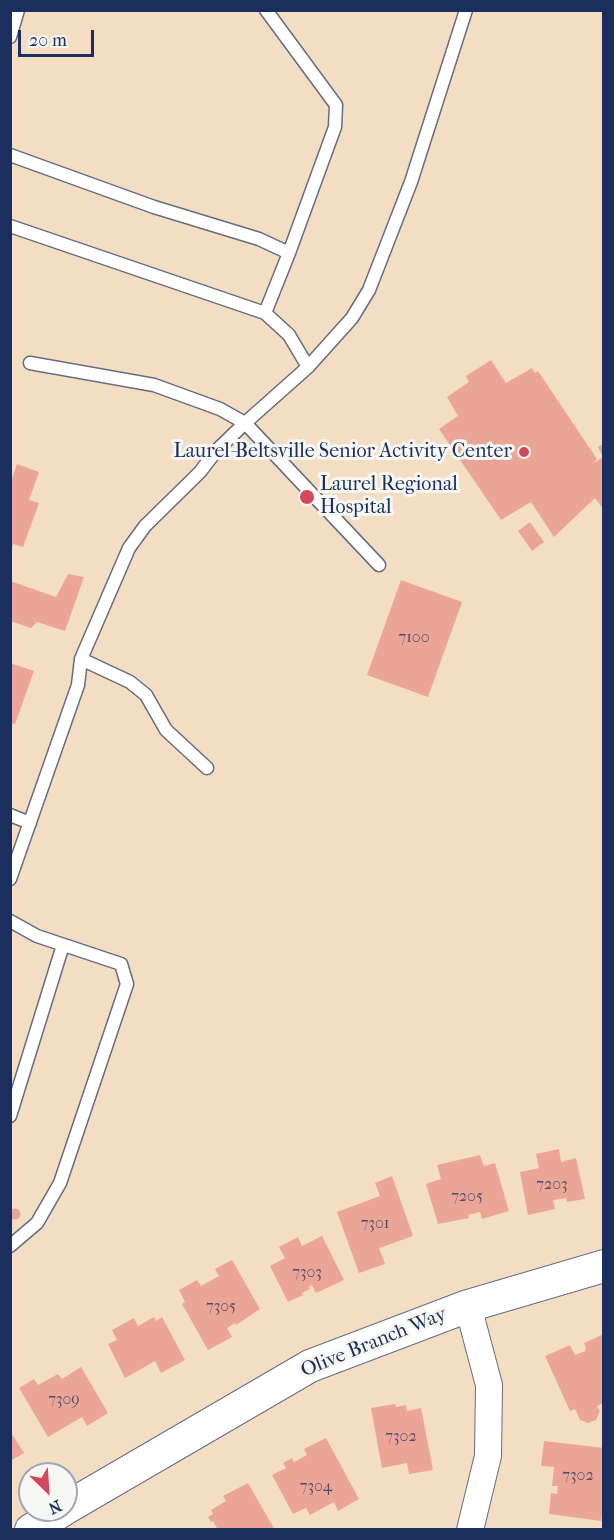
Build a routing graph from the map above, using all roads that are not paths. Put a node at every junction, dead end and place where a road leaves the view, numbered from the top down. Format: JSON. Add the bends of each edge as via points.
{"nodes":[{"id":1,"x":18,"y":10,"type":"edge"},
{"id":2,"x":266,"y":10,"type":"edge"},
{"id":3,"x":466,"y":10,"type":"edge"},
{"id":4,"x":10,"y":37,"type":"edge"},
{"id":5,"x":10,"y":155,"type":"edge"},
{"id":6,"x":10,"y":226,"type":"edge"},
{"id":7,"x":289,"y":253,"type":"junction"},
{"id":8,"x":265,"y":313,"type":"junction"},
{"id":9,"x":30,"y":363,"type":"dead end"},
{"id":10,"x":308,"y":367,"type":"junction"},
{"id":11,"x":245,"y":423,"type":"junction"},
{"id":12,"x":379,"y":565,"type":"dead end"},
{"id":13,"x":81,"y":659,"type":"junction"},
{"id":14,"x":207,"y":768,"type":"dead end"},
{"id":15,"x":10,"y":815,"type":"edge"},
{"id":16,"x":30,"y":823,"type":"junction"},
{"id":17,"x":10,"y":879,"type":"edge"},
{"id":18,"x":10,"y":921,"type":"edge"},
{"id":19,"x":63,"y":945,"type":"junction"},
{"id":20,"x":10,"y":1116,"type":"edge"},
{"id":21,"x":10,"y":1246,"type":"edge"},
{"id":22,"x":603,"y":1266,"type":"edge"},
{"id":23,"x":468,"y":1306,"type":"junction"},
{"id":24,"x":78,"y":1501,"type":"edge"},
{"id":25,"x":470,"y":1530,"type":"edge"}],
"edges":[{"from":1,"to":4,"type":"lane"},
{"from":2,"to":7,"type":"lane","via":[[336,105],[335,127]]},
{"from":3,"to":10,"type":"lane","via":[[411,182],[369,290],[352,318]]},
{"from":5,"to":7,"type":"lane","via":[[154,207],[259,239]]},
{"from":6,"to":8,"type":"lane"},
{"from":7,"to":8,"type":"lane"},
{"from":8,"to":10,"type":"lane","via":[[289,335]]},
{"from":9,"to":11,"type":"lane","via":[[154,385],[220,409]]},
{"from":10,"to":11,"type":"lane"},
{"from":11,"to":12,"type":"lane"},
{"from":11,"to":13,"type":"lane","via":[[145,526],[129,548]]},
{"from":13,"to":14,"type":"lane","via":[[130,682],[146,695],[166,730]]},
{"from":13,"to":16,"type":"lane","via":[[78,685]]},
{"from":15,"to":16,"type":"lane"},
{"from":16,"to":17,"type":"lane"},
{"from":18,"to":19,"type":"lane"},
{"from":19,"to":20,"type":"lane"},
{"from":19,"to":21,"type":"lane","via":[[120,964],[127,984],[60,1183],[37,1223]]},
{"from":22,"to":23,"type":"street","name":"Olive Branch Way"},
{"from":23,"to":24,"type":"street","name":"Olive Branch Way","via":[[310,1366]]},
{"from":23,"to":25,"type":"street","via":[[489,1385],[488,1456]]}]}
